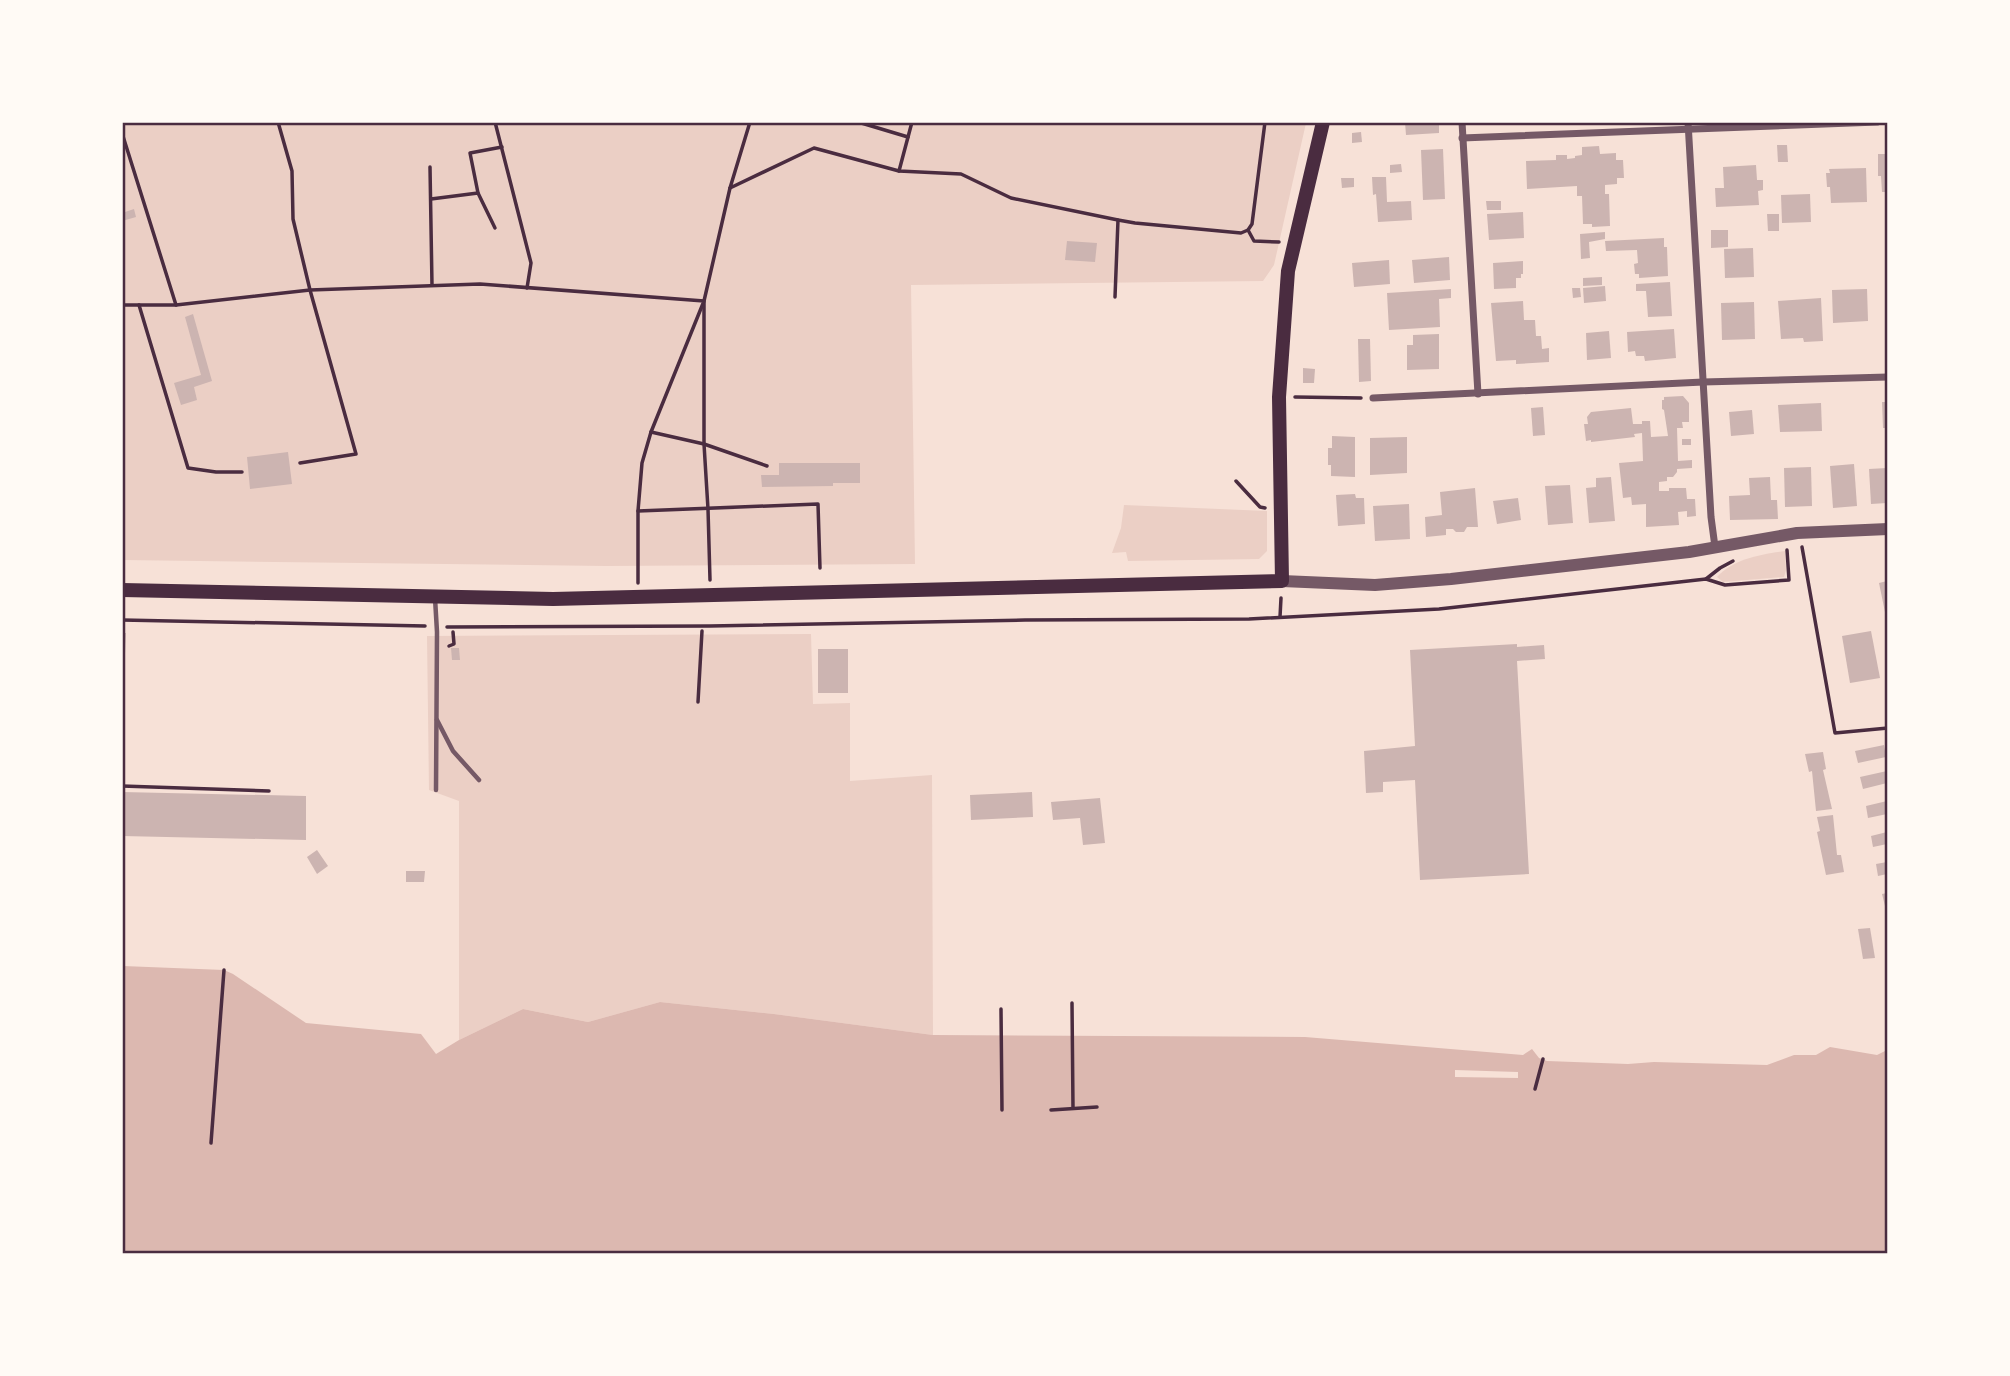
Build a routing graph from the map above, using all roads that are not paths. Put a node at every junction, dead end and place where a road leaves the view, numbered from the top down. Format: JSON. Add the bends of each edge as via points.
{"nodes":[{"id":1,"x":1323,"y":122,"type":"edge"},
{"id":2,"x":1462,"y":122,"type":"edge"},
{"id":3,"x":1878,"y":122,"type":"edge"},
{"id":4,"x":1688,"y":126,"type":"edge"},
{"id":5,"x":1462,"y":138,"type":"junction"},
{"id":6,"x":1888,"y":377,"type":"edge"},
{"id":7,"x":1703,"y":382,"type":"junction"},
{"id":8,"x":1478,"y":394,"type":"junction"},
{"id":9,"x":1373,"y":398,"type":"road end"},
{"id":10,"x":1888,"y":529,"type":"edge"},
{"id":11,"x":1715,"y":547,"type":"junction"},
{"id":12,"x":1282,"y":581,"type":"junction"},
{"id":13,"x":122,"y":590,"type":"edge"},
{"id":14,"x":435,"y":597,"type":"junction"},
{"id":15,"x":436,"y":720,"type":"junction"},
{"id":16,"x":479,"y":780,"type":"dead end"},
{"id":17,"x":436,"y":790,"type":"dead end"}],
"edges":[{"from":1,"to":12,"type":"main road","via":[[1288,271],[1279,397]]},
{"from":2,"to":5,"type":"street"},
{"from":3,"to":4,"type":"street"},
{"from":4,"to":5,"type":"street"},
{"from":4,"to":7,"type":"street"},
{"from":5,"to":8,"type":"street"},
{"from":6,"to":7,"type":"street"},
{"from":7,"to":8,"type":"street"},
{"from":7,"to":11,"type":"street"},
{"from":8,"to":9,"type":"street"},
{"from":10,"to":11,"type":"street","via":[[1797,533]]},
{"from":11,"to":12,"type":"street","via":[[1403,583]]},
{"from":12,"to":14,"type":"main road","via":[[638,598]]},
{"from":13,"to":14,"type":"main road"},
{"from":14,"to":15,"type":"lane"},
{"from":15,"to":16,"type":"lane","via":[[453,751]]},
{"from":15,"to":17,"type":"lane"}]}
